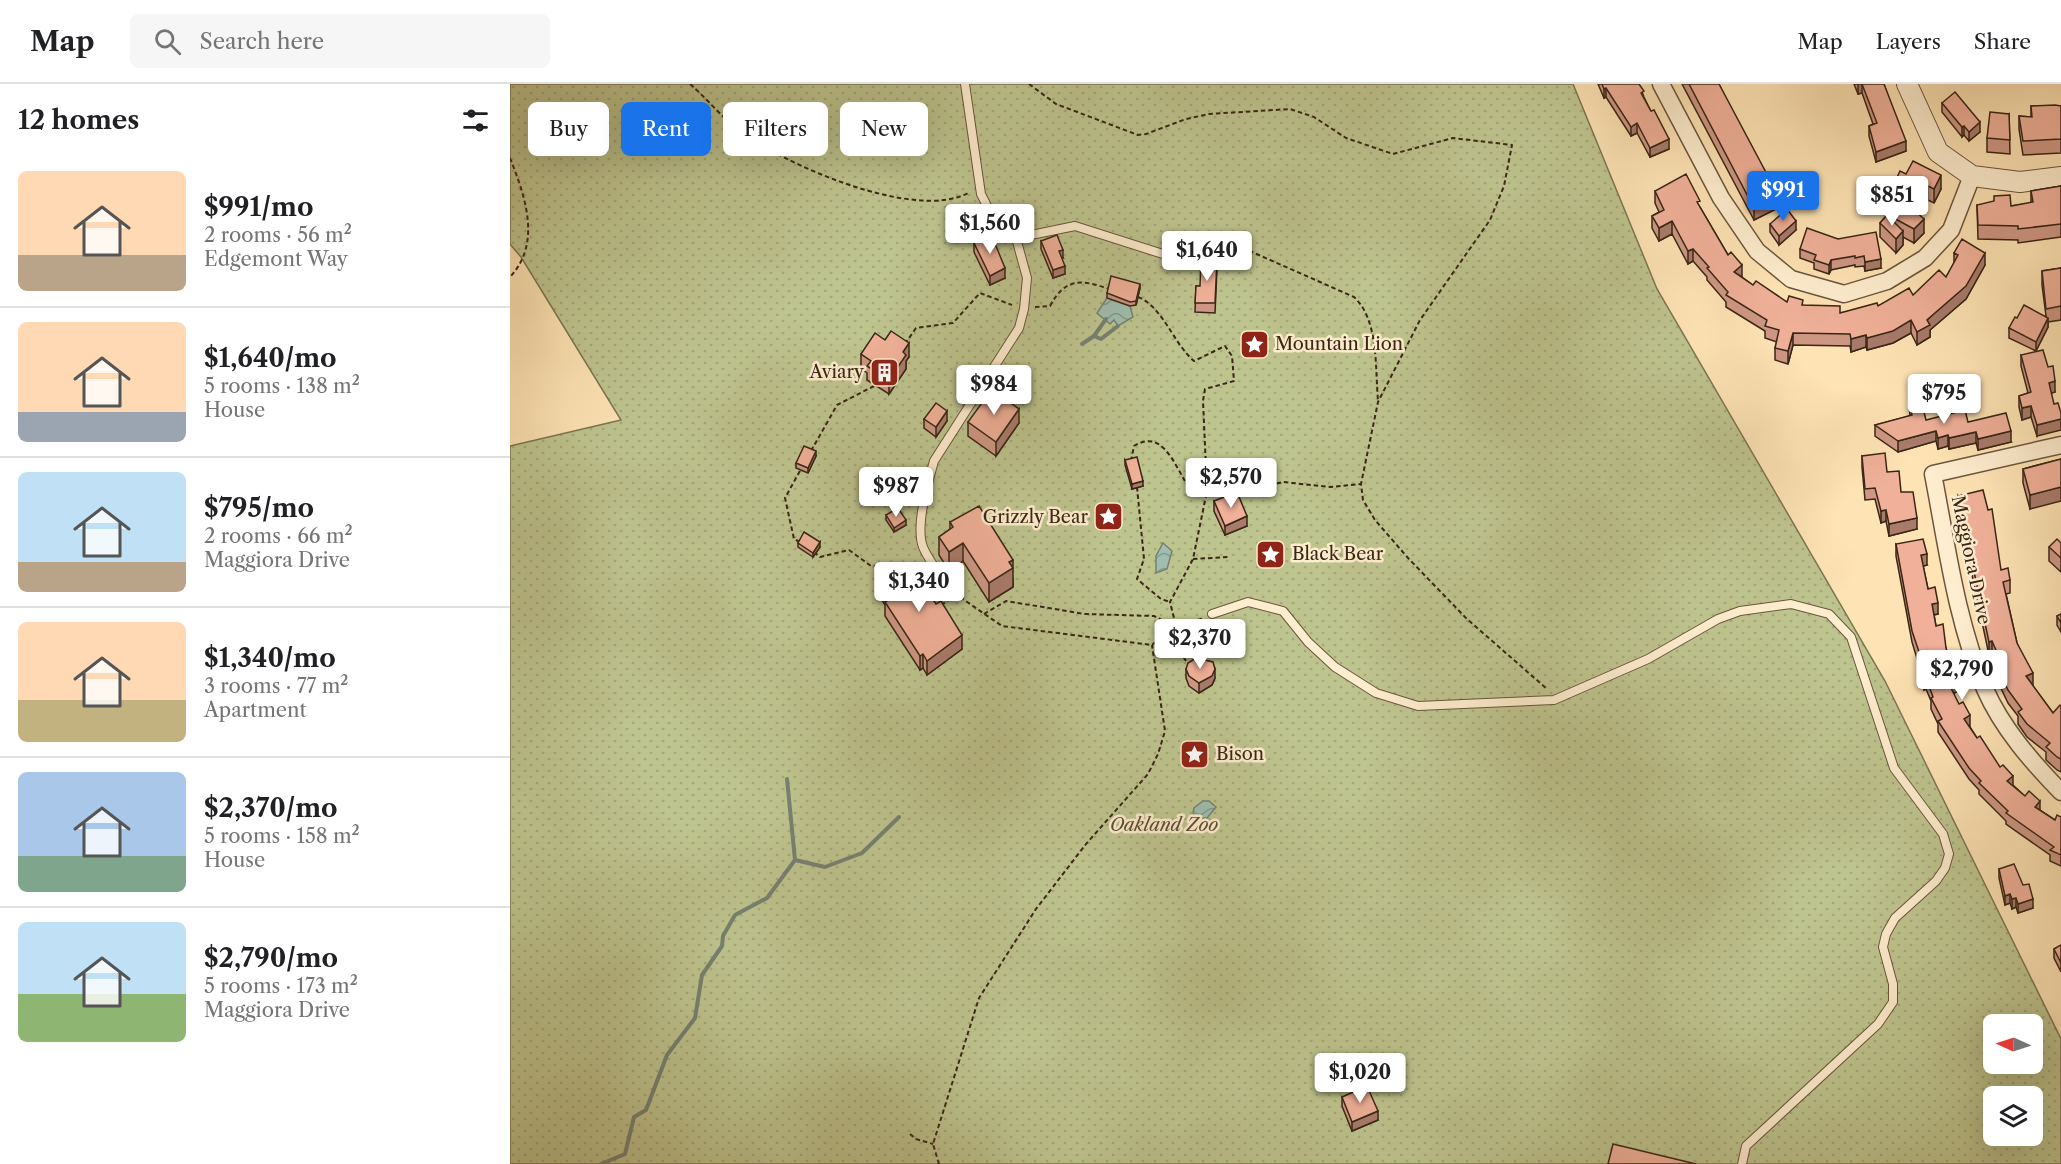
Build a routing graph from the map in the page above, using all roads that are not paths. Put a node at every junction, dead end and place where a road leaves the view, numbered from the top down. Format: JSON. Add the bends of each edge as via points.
{"nodes":[{"id":1,"x":965,"y":84,"type":"edge"},
{"id":2,"x":1661,"y":84,"type":"edge"},
{"id":3,"x":1907,"y":84,"type":"edge"},
{"id":4,"x":1972,"y":176,"type":"junction"},
{"id":5,"x":2061,"y":177,"type":"edge"},
{"id":6,"x":1016,"y":238,"type":"junction"},
{"id":7,"x":1188,"y":262,"type":"road end"},
{"id":8,"x":2061,"y":445,"type":"edge"},
{"id":9,"x":940,"y":576,"type":"dead end"},
{"id":10,"x":1212,"y":614,"type":"road end"},
{"id":11,"x":2061,"y":792,"type":"edge"},
{"id":12,"x":1742,"y":1164,"type":"edge"}],
"edges":[{"from":1,"to":6,"type":"lane","via":[[979,186],[989,210]]},
{"from":2,"to":4,"type":"street","via":[[1727,207],[1757,251],[1791,279],[1844,294],[1887,281],[1925,258],[1951,230]]},
{"from":3,"to":4,"type":"street","via":[[1938,152]]},
{"from":4,"to":5,"type":"street","via":[[2020,182]]},
{"from":6,"to":7,"type":"lane","via":[[1075,225]]},
{"from":6,"to":9,"type":"lane","via":[[1027,278],[1019,328],[934,461],[927,486],[923,547]]},
{"from":8,"to":11,"type":"street","name":"Maggiora Drive","via":[[1933,474],[1960,618],[1986,690],[2026,754]]},
{"from":10,"to":12,"type":"lane","via":[[1248,602],[1283,611],[1335,667],[1376,693],[1418,706],[1542,702],[1647,659],[1718,619],[1766,606],[1791,604],[1829,614],[1851,637],[1894,768],[1943,834],[1948,854],[1936,881],[1895,918],[1886,934],[1883,947],[1893,984],[1893,1002],[1878,1024],[1746,1146]]}]}
